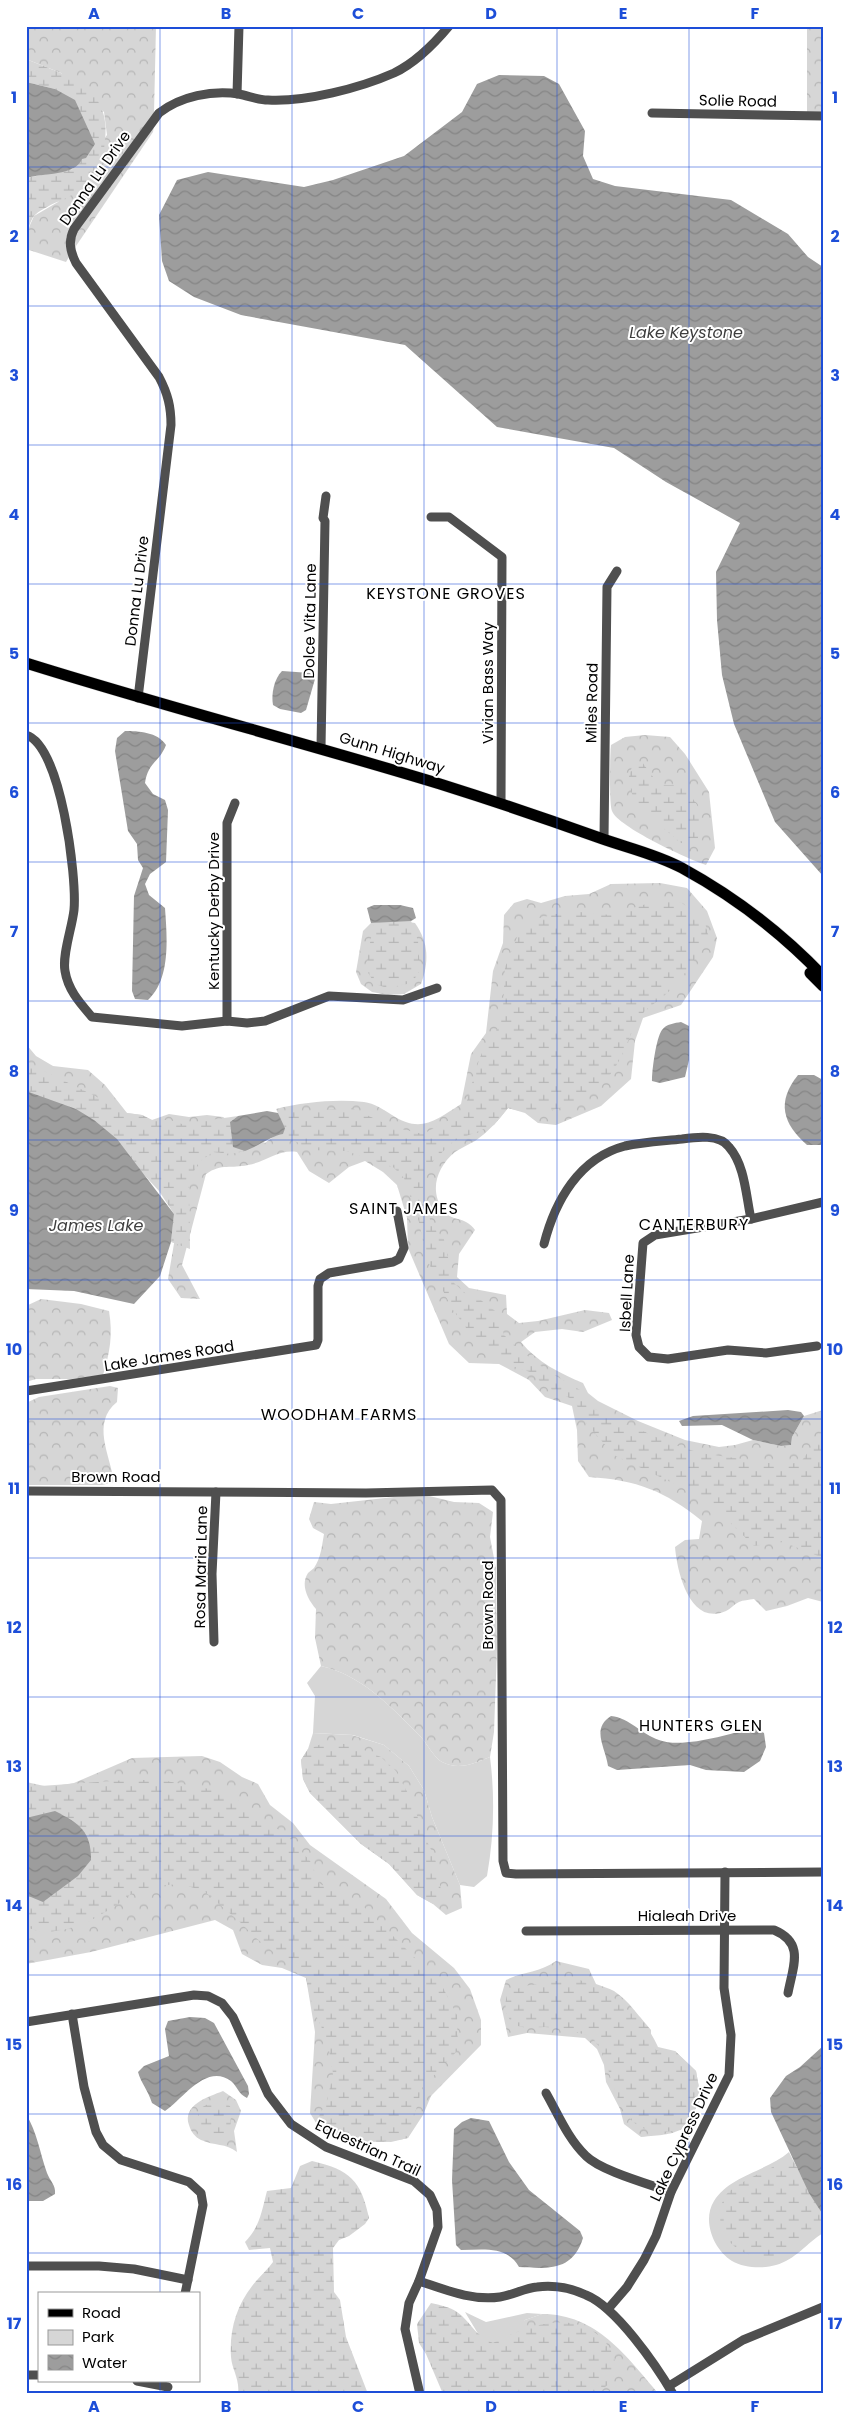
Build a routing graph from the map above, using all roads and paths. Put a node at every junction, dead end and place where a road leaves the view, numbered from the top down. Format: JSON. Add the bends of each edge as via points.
{"nodes":[{"id":1,"x":240,"y":26,"type":"edge"},
{"id":2,"x":449,"y":26,"type":"edge"},
{"id":3,"x":237,"y":94,"type":"junction"},
{"id":4,"x":652,"y":113,"type":"dead end"},
{"id":5,"x":823,"y":116,"type":"edge"},
{"id":6,"x":326,"y":496,"type":"dead end"},
{"id":7,"x":432,"y":517,"type":"dead end"},
{"id":8,"x":617,"y":571,"type":"dead end"},
{"id":9,"x":26,"y":663,"type":"edge"},
{"id":10,"x":138,"y":698,"type":"junction"},
{"id":11,"x":26,"y":735,"type":"edge"},
{"id":12,"x":322,"y":747,"type":"junction"},
{"id":13,"x":235,"y":803,"type":"dead end"},
{"id":14,"x":500,"y":803,"type":"junction"},
{"id":15,"x":604,"y":839,"type":"junction"},
{"id":16,"x":737,"y":902,"type":"junction"},
{"id":17,"x":823,"y":976,"type":"edge"},
{"id":18,"x":823,"y":986,"type":"edge"},
{"id":19,"x":437,"y":988,"type":"dead end"},
{"id":20,"x":227,"y":1021,"type":"junction"},
{"id":21,"x":823,"y":1202,"type":"edge"},
{"id":22,"x":397,"y":1212,"type":"dead end"},
{"id":23,"x":751,"y":1219,"type":"junction"},
{"id":24,"x":544,"y":1244,"type":"dead end"},
{"id":25,"x":817,"y":1346,"type":"dead end"},
{"id":26,"x":26,"y":1391,"type":"edge"},
{"id":27,"x":26,"y":1491,"type":"edge"},
{"id":28,"x":216,"y":1492,"type":"junction"},
{"id":29,"x":214,"y":1642,"type":"dead end"},
{"id":30,"x":725,"y":1872,"type":"junction"},
{"id":31,"x":823,"y":1872,"type":"edge"},
{"id":32,"x":726,"y":1930,"type":"junction"},
{"id":33,"x":526,"y":1931,"type":"dead end"},
{"id":34,"x":788,"y":1993,"type":"dead end"},
{"id":35,"x":72,"y":2014,"type":"junction"},
{"id":36,"x":26,"y":2022,"type":"edge"},
{"id":37,"x":546,"y":2094,"type":"dead end"},
{"id":38,"x":671,"y":2192,"type":"junction"},
{"id":39,"x":26,"y":2266,"type":"edge"},
{"id":40,"x":188,"y":2280,"type":"junction"},
{"id":41,"x":419,"y":2281,"type":"junction"},
{"id":42,"x":185,"y":2292,"type":"edge"},
{"id":43,"x":823,"y":2307,"type":"edge"},
{"id":44,"x":608,"y":2309,"type":"junction"},
{"id":45,"x":143,"y":2382,"type":"edge"},
{"id":46,"x":167,"y":2387,"type":"edge"},
{"id":47,"x":671,"y":2390,"type":"edge"},
{"id":48,"x":420,"y":2394,"type":"edge"}],
"edges":[{"from":1,"to":3,"type":"street"},
{"from":2,"to":3,"type":"street","name":"Donna Lu Drive","via":[[419,57],[394,73],[354,86],[302,100],[266,100]]},
{"from":3,"to":10,"type":"street","name":"Donna Lu Drive","via":[[211,93],[194,97],[169,105],[159,113],[70,238],[71,253],[76,263],[159,377],[171,408]]},
{"from":4,"to":5,"type":"street","name":"Solie Road"},
{"from":6,"to":12,"type":"street","name":"Dolce Vita Lane","via":[[323,518],[326,521]]},
{"from":7,"to":14,"type":"street","name":"Vivian Bass Way","via":[[449,517],[502,557]]},
{"from":8,"to":15,"type":"street","name":"Miles Road","via":[[607,586]]},
{"from":9,"to":10,"type":"main road","name":"Gunn Highway"},
{"from":10,"to":12,"type":"main road","name":"Gunn Highway"},
{"from":11,"to":20,"type":"street","via":[[35,738],[42,748],[66,823],[74,909],[65,970],[72,992],[92,1017],[182,1026]]},
{"from":12,"to":14,"type":"main road","name":"Gunn Highway"},
{"from":13,"to":20,"type":"street","name":"Kentucky Derby Drive","via":[[228,823]]},
{"from":14,"to":15,"type":"main road","name":"Gunn Highway"},
{"from":15,"to":16,"type":"main road","name":"Gunn Highway","via":[[680,867]]},
{"from":16,"to":17,"type":"main road","name":"Gunn Highway","via":[[782,936]]},
{"from":16,"to":18,"type":"main road","name":"Gunn Highway"},
{"from":19,"to":20,"type":"street","via":[[402,1000],[329,996],[265,1021]]},
{"from":21,"to":23,"type":"street","name":"Isbell Lane"},
{"from":22,"to":26,"type":"street","name":"Lake James Road","via":[[404,1248],[399,1259],[329,1272],[320,1279],[316,1345]]},
{"from":23,"to":24,"type":"street","via":[[738,1162],[728,1145],[707,1137],[688,1138],[626,1146],[596,1160],[577,1176],[562,1196],[551,1218]]},
{"from":23,"to":25,"type":"street","name":"Isbell Lane","via":[[655,1235],[644,1243],[636,1335],[639,1347],[649,1357],[668,1359],[728,1350],[766,1353]]},
{"from":27,"to":28,"type":"street","name":"Brown Road"},
{"from":28,"to":29,"type":"street","name":"Rosa Maria Lane","via":[[212,1574]]},
{"from":28,"to":30,"type":"street","name":"Brown Road","via":[[492,1490],[501,1500],[503,1862],[506,1873]]},
{"from":30,"to":31,"type":"street","name":"Brown Road"},
{"from":30,"to":32,"type":"street","name":"Lake Cypress Drive"},
{"from":32,"to":33,"type":"street","name":"Hialeah Drive"},
{"from":32,"to":34,"type":"street","name":"Hialeah Drive","via":[[774,1930],[788,1936],[795,1950]]},
{"from":32,"to":38,"type":"street","name":"Lake Cypress Drive","via":[[724,1988],[731,2035],[729,2075]]},
{"from":35,"to":36,"type":"street","name":"Equestrian Trail"},
{"from":35,"to":40,"type":"street","via":[[84,2087],[96,2132],[103,2145],[121,2160],[189,2182],[201,2193],[203,2205]]},
{"from":35,"to":41,"type":"street","name":"Equestrian Trail","via":[[194,1994],[222,2003],[233,2017],[268,2094],[291,2124],[326,2147],[414,2181],[430,2195],[437,2210],[438,2227]]},
{"from":37,"to":38,"type":"street","via":[[574,2142],[587,2157]]},
{"from":38,"to":44,"type":"street","name":"Lake Cypress Drive","via":[[644,2260]]},
{"from":39,"to":40,"type":"street","via":[[134,2269]]},
{"from":40,"to":42,"type":"street"},
{"from":41,"to":44,"type":"street","via":[[477,2298],[501,2297],[536,2287],[561,2287],[587,2295]]},
{"from":41,"to":48,"type":"street","name":"Equestrian Trail","via":[[409,2303],[405,2329]]},
{"from":43,"to":47,"type":"street","via":[[743,2340]]},
{"from":44,"to":47,"type":"street","via":[[641,2347]]},
{"from":45,"to":46,"type":"street"}]}
